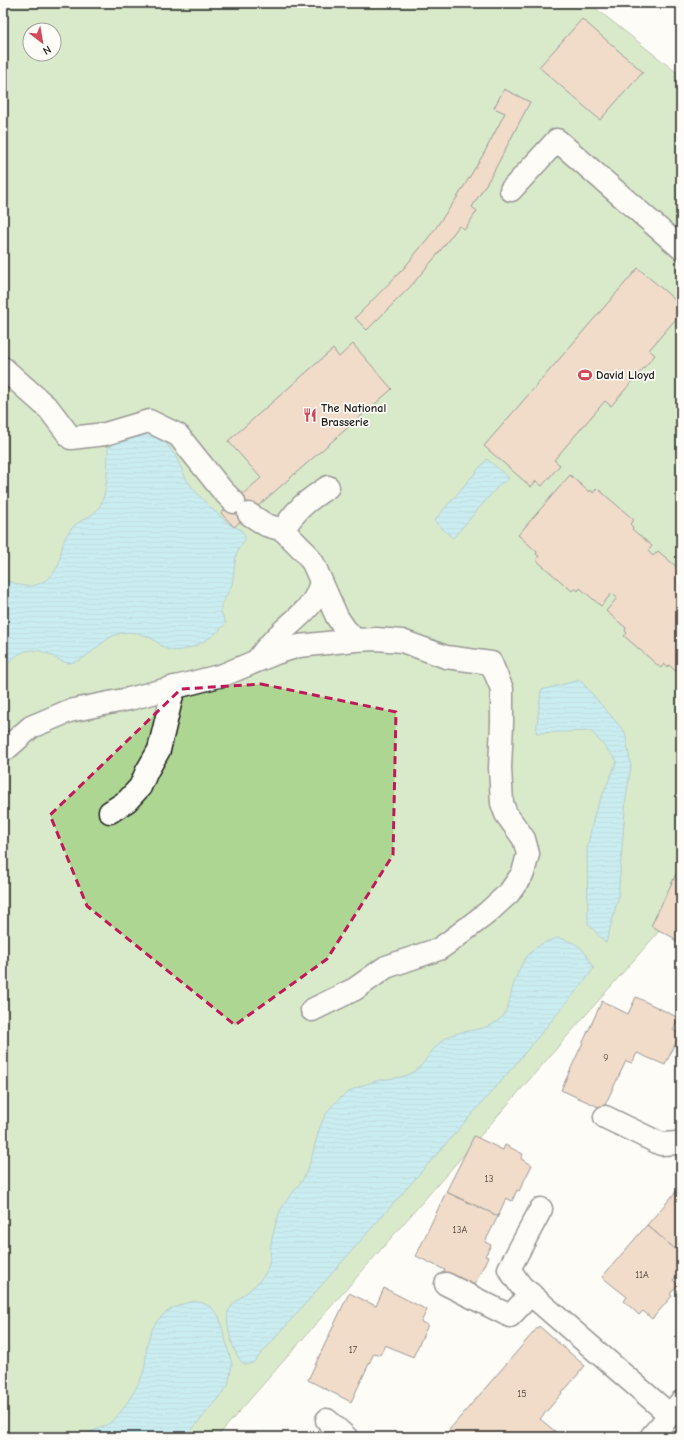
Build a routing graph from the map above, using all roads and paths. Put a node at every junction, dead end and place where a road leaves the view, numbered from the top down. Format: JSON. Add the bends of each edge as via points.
{"nodes":[{"id":1,"x":511,"y":190,"type":"dead end"},
{"id":2,"x":681,"y":248,"type":"edge"},
{"id":3,"x":3,"y":368,"type":"edge"},
{"id":4,"x":328,"y":487,"type":"dead end"},
{"id":5,"x":283,"y":530,"type":"junction"},
{"id":6,"x":321,"y":581,"type":"junction"},
{"id":7,"x":355,"y":640,"type":"junction"},
{"id":8,"x":257,"y":660,"type":"junction"},
{"id":9,"x":174,"y":687,"type":"junction"},
{"id":10,"x":6,"y":748,"type":"dead end"},
{"id":11,"x":110,"y":812,"type":"dead end"},
{"id":12,"x":312,"y":1010,"type":"dead end"},
{"id":13,"x":605,"y":1117,"type":"dead end"},
{"id":14,"x":681,"y":1144,"type":"edge"},
{"id":15,"x":541,"y":1210,"type":"dead end"},
{"id":16,"x":446,"y":1284,"type":"dead end"},
{"id":17,"x":531,"y":1294,"type":"junction"},
{"id":18,"x":675,"y":1408,"type":"edge"},
{"id":19,"x":327,"y":1420,"type":"dead end"},
{"id":20,"x":346,"y":1437,"type":"edge"},
{"id":21,"x":651,"y":1437,"type":"edge"}],
"edges":[{"from":1,"to":2,"type":"street","via":[[557,140]]},
{"from":3,"to":5,"type":"street","via":[[49,409],[71,438],[105,434],[149,420],[178,435],[222,490],[241,508],[266,525]]},
{"from":4,"to":5,"type":"street","via":[[306,502]]},
{"from":5,"to":6,"type":"street","via":[[305,552]]},
{"from":6,"to":7,"type":"street","via":[[337,617]]},
{"from":6,"to":8,"type":"street","via":[[314,601]]},
{"from":7,"to":8,"type":"street","via":[[299,646]]},
{"from":7,"to":12,"type":"street","via":[[402,641],[446,657],[491,663],[502,689],[502,803],[506,814],[524,839],[528,854],[523,873],[509,893],[488,913],[452,940],[439,949],[386,967],[355,989]]},
{"from":8,"to":9,"type":"street","via":[[223,675]]},
{"from":9,"to":10,"type":"street","via":[[70,711],[31,727]]},
{"from":9,"to":11,"type":"street","via":[[159,750],[140,787],[127,801]]},
{"from":13,"to":14,"type":"street","via":[[661,1144]]},
{"from":15,"to":17,"type":"street","via":[[509,1270]]},
{"from":16,"to":17,"type":"street","via":[[510,1316]]},
{"from":17,"to":18,"type":"street"},
{"from":18,"to":21,"type":"street"},
{"from":19,"to":20,"type":"street"}]}
